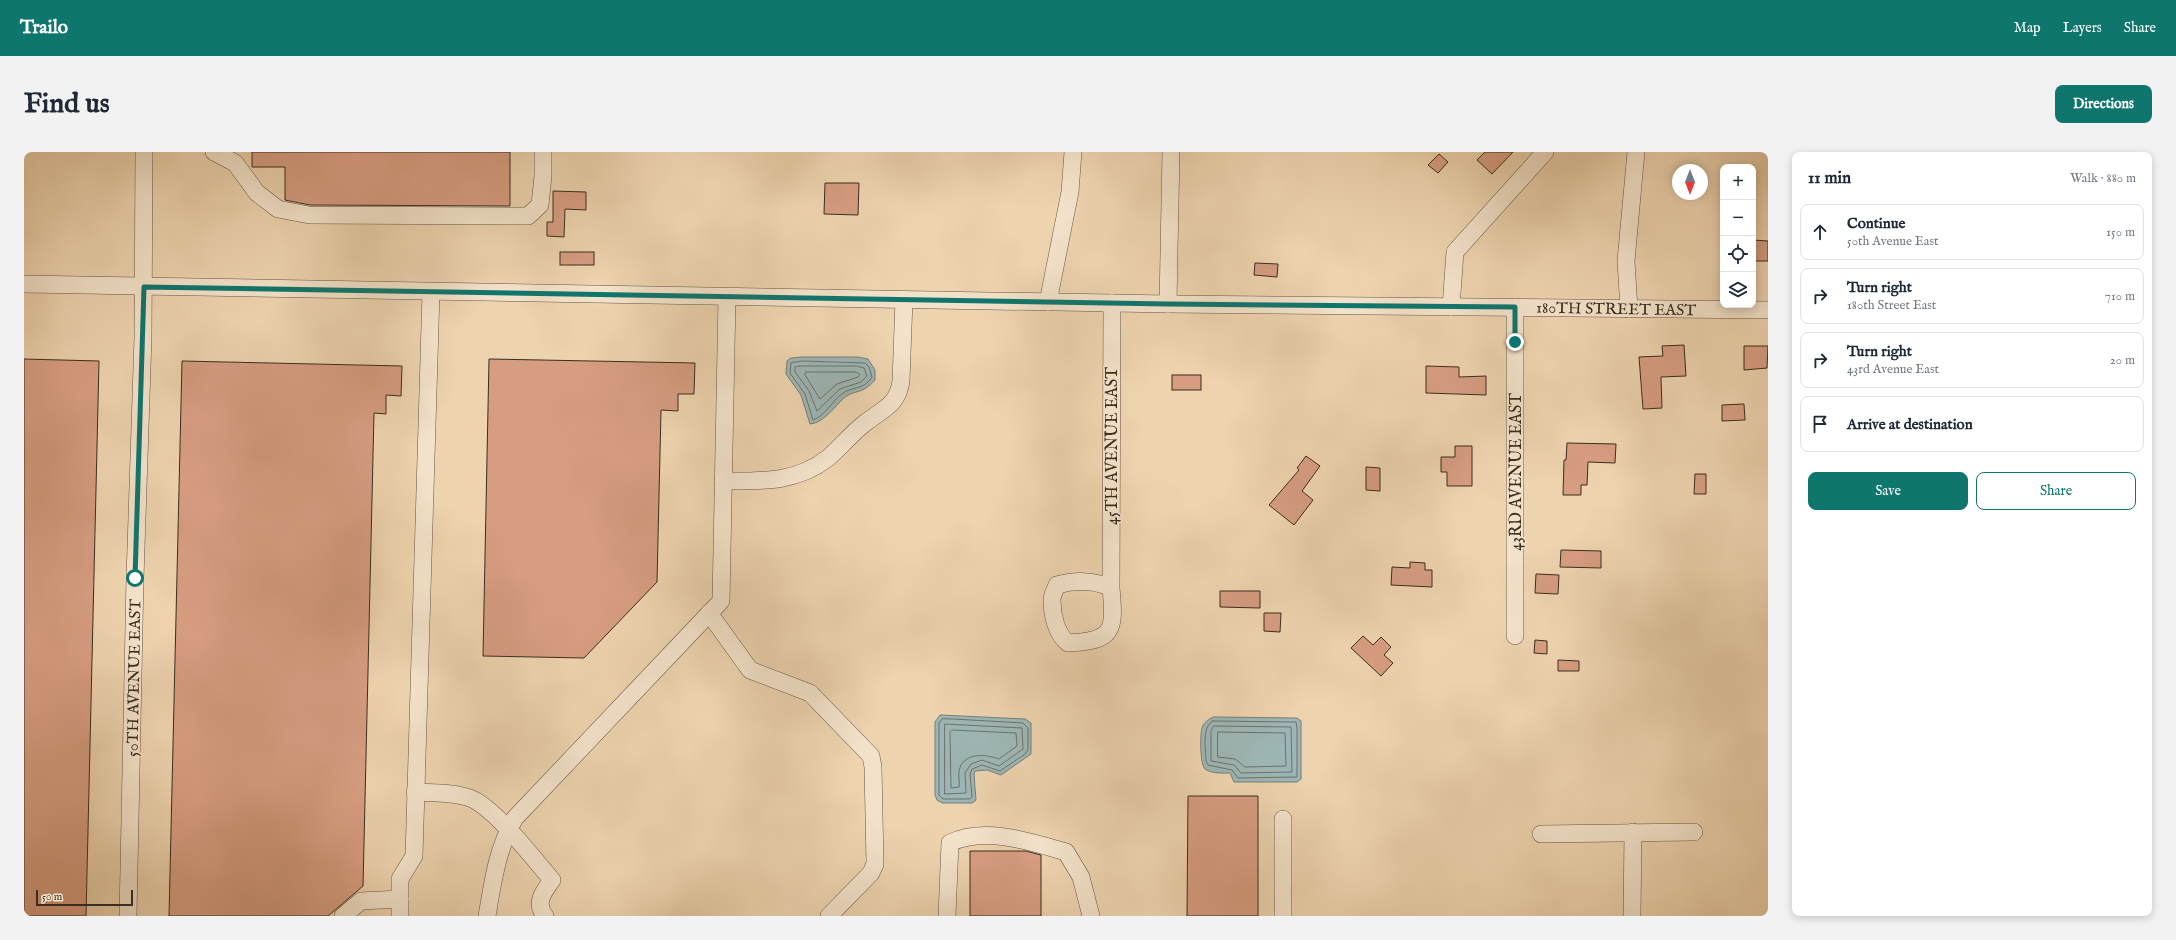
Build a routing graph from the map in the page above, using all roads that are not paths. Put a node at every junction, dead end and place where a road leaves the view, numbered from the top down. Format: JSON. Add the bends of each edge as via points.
{"nodes":[{"id":1,"x":144,"y":152,"type":"edge"},
{"id":2,"x":214,"y":152,"type":"edge"},
{"id":3,"x":543,"y":152,"type":"edge"},
{"id":4,"x":1073,"y":152,"type":"edge"},
{"id":5,"x":1171,"y":152,"type":"edge"},
{"id":6,"x":1545,"y":152,"type":"edge"},
{"id":7,"x":1636,"y":152,"type":"edge"},
{"id":8,"x":24,"y":284,"type":"edge"},
{"id":9,"x":144,"y":287,"type":"junction"},
{"id":10,"x":431,"y":292,"type":"junction"},
{"id":11,"x":727,"y":298,"type":"junction"},
{"id":12,"x":904,"y":300,"type":"junction"},
{"id":13,"x":1048,"y":302,"type":"junction"},
{"id":14,"x":1112,"y":303,"type":"junction"},
{"id":15,"x":1168,"y":304,"type":"junction"},
{"id":16,"x":1451,"y":307,"type":"junction"},
{"id":17,"x":1515,"y":307,"type":"junction"},
{"id":18,"x":1629,"y":309,"type":"junction"},
{"id":19,"x":1768,"y":310,"type":"edge"},
{"id":20,"x":723,"y":481,"type":"junction"},
{"id":21,"x":1111,"y":588,"type":"dead end"},
{"id":22,"x":709,"y":613,"type":"junction"},
{"id":23,"x":1515,"y":636,"type":"dead end"},
{"id":24,"x":415,"y":792,"type":"junction"},
{"id":25,"x":1283,"y":819,"type":"dead end"},
{"id":26,"x":508,"y":830,"type":"junction"},
{"id":27,"x":1633,"y":832,"type":"junction"},
{"id":28,"x":1694,"y":832,"type":"dead end"},
{"id":29,"x":1541,"y":834,"type":"dead end"},
{"id":30,"x":400,"y":899,"type":"junction"},
{"id":31,"x":128,"y":916,"type":"edge"},
{"id":32,"x":342,"y":916,"type":"edge"},
{"id":33,"x":400,"y":916,"type":"edge"},
{"id":34,"x":487,"y":916,"type":"edge"},
{"id":35,"x":545,"y":916,"type":"edge"},
{"id":36,"x":829,"y":916,"type":"edge"},
{"id":37,"x":947,"y":916,"type":"edge"},
{"id":38,"x":1091,"y":916,"type":"edge"},
{"id":39,"x":1283,"y":916,"type":"edge"},
{"id":40,"x":1632,"y":916,"type":"edge"}],
"edges":[{"from":1,"to":9,"type":"street","name":"50TH AVENUE EAST"},
{"from":2,"to":3,"type":"street","via":[[235,163],[257,193],[278,209],[309,215],[520,216],[528,216],[540,205]]},
{"from":4,"to":13,"type":"street","via":[[1070,192]]},
{"from":5,"to":15,"type":"street"},
{"from":6,"to":16,"type":"street","via":[[1455,252]]},
{"from":7,"to":18,"type":"street","via":[[1626,261]]},
{"from":8,"to":9,"type":"street","name":"180TH STREET EAST"},
{"from":9,"to":10,"type":"street","name":"180TH STREET EAST"},
{"from":9,"to":31,"type":"street","name":"50TH AVENUE EAST"},
{"from":10,"to":11,"type":"street","name":"180TH STREET EAST"},
{"from":10,"to":24,"type":"street"},
{"from":11,"to":12,"type":"street","name":"180TH STREET EAST"},
{"from":11,"to":20,"type":"street"},
{"from":12,"to":13,"type":"street","name":"180TH STREET EAST"},
{"from":12,"to":20,"type":"street","via":[[902,381],[900,391],[892,403],[815,467],[774,481]]},
{"from":13,"to":14,"type":"street","name":"180TH STREET EAST"},
{"from":14,"to":15,"type":"street","name":"180TH STREET EAST"},
{"from":14,"to":21,"type":"street","name":"45TH AVENUE EAST"},
{"from":15,"to":16,"type":"street","name":"180TH STREET EAST"},
{"from":16,"to":17,"type":"street","name":"180TH STREET EAST"},
{"from":17,"to":18,"type":"street","name":"180TH STREET EAST"},
{"from":17,"to":23,"type":"street","name":"43RD AVENUE EAST"},
{"from":18,"to":19,"type":"street","name":"180TH STREET EAST"},
{"from":20,"to":22,"type":"street","via":[[721,601]]},
{"from":22,"to":26,"type":"street","via":[[522,810]]},
{"from":22,"to":36,"type":"street","via":[[750,670],[810,693],[871,756],[875,864],[871,873]]},
{"from":24,"to":26,"type":"street","via":[[461,795],[470,798],[480,803]]},
{"from":24,"to":30,"type":"street","via":[[414,856],[400,879]]},
{"from":25,"to":39,"type":"street"},
{"from":26,"to":34,"type":"street","via":[[496,863]]},
{"from":26,"to":35,"type":"street","via":[[552,880],[541,895],[540,904]]},
{"from":27,"to":28,"type":"street"},
{"from":27,"to":29,"type":"street"},
{"from":27,"to":40,"type":"street"},
{"from":30,"to":32,"type":"street","via":[[361,901]]},
{"from":30,"to":33,"type":"street"},
{"from":37,"to":38,"type":"street","via":[[950,843],[960,838],[989,836],[1034,843],[1066,852],[1081,877]]}]}
